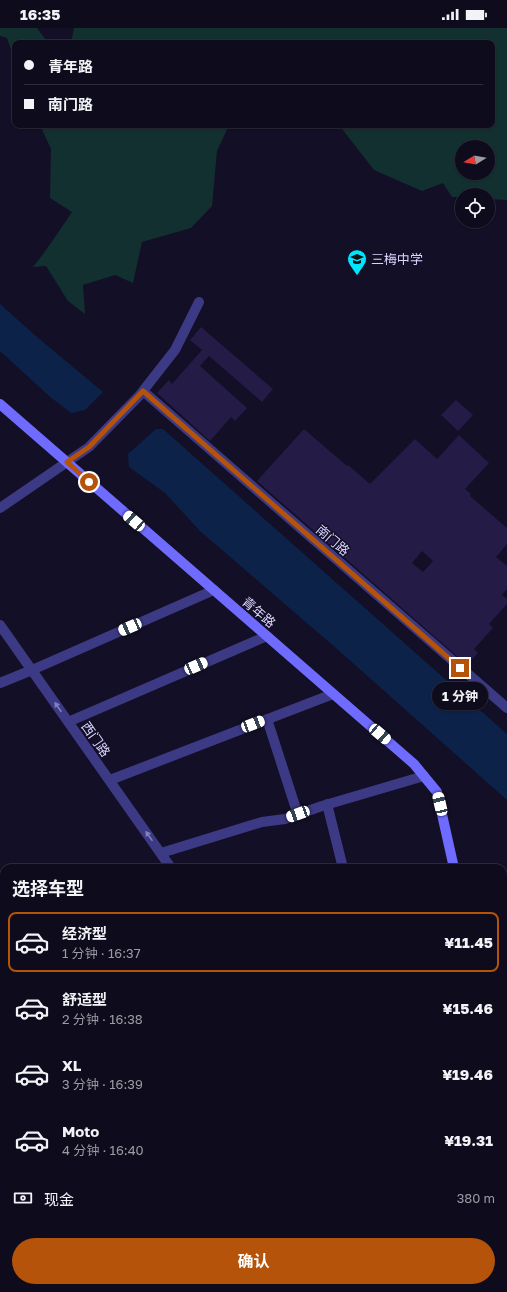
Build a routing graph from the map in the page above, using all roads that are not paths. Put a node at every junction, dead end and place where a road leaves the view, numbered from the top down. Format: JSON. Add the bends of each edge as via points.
{"nodes":[{"id":1,"x":199,"y":302,"type":"dead end"},
{"id":2,"x":141,"y":393,"type":"junction"},
{"id":3,"x":0,"y":404,"type":"edge"},
{"id":4,"x":67,"y":462,"type":"junction"},
{"id":5,"x":0,"y":508,"type":"edge"},
{"id":6,"x":214,"y":590,"type":"junction"},
{"id":7,"x":0,"y":625,"type":"edge"},
{"id":8,"x":267,"y":636,"type":"junction"},
{"id":9,"x":32,"y":670,"type":"junction"},
{"id":10,"x":0,"y":683,"type":"edge"},
{"id":11,"x":333,"y":694,"type":"junction"},
{"id":12,"x":507,"y":708,"type":"edge"},
{"id":13,"x":267,"y":719,"type":"junction"},
{"id":14,"x":68,"y":722,"type":"junction"},
{"id":15,"x":424,"y":776,"type":"junction"},
{"id":16,"x":110,"y":780,"type":"junction"},
{"id":17,"x":327,"y":804,"type":"junction"},
{"id":18,"x":298,"y":814,"type":"junction"},
{"id":19,"x":161,"y":853,"type":"junction"},
{"id":20,"x":168,"y":864,"type":"edge"},
{"id":21,"x":342,"y":864,"type":"edge"},
{"id":22,"x":453,"y":864,"type":"edge"}],
"edges":[{"from":1,"to":2,"type":"street","via":[[175,350]]},
{"from":2,"to":4,"type":"street","via":[[89,447]]},
{"from":2,"to":12,"type":"street","name":"南门路"},
{"from":3,"to":4,"type":"main road","name":"青年路"},
{"from":4,"to":5,"type":"street"},
{"from":4,"to":6,"type":"main road","name":"青年路"},
{"from":6,"to":8,"type":"main road","name":"青年路"},
{"from":6,"to":9,"type":"street"},
{"from":7,"to":9,"type":"street","name":"西门路"},
{"from":8,"to":11,"type":"main road","name":"青年路"},
{"from":8,"to":14,"type":"street"},
{"from":9,"to":10,"type":"street"},
{"from":14,"to":9,"type":"street","name":"西门路","one_way":true},
{"from":11,"to":13,"type":"street"},
{"from":11,"to":15,"type":"main road","name":"青年路","via":[[414,764]]},
{"from":13,"to":16,"type":"street"},
{"from":13,"to":18,"type":"street"},
{"from":14,"to":16,"type":"street","name":"西门路"},
{"from":15,"to":17,"type":"street"},
{"from":15,"to":22,"type":"main road","name":"青年路","via":[[437,792]]},
{"from":19,"to":16,"type":"street","name":"西门路","one_way":true},
{"from":17,"to":18,"type":"street"},
{"from":17,"to":21,"type":"street"},
{"from":18,"to":19,"type":"street","via":[[285,819],[262,822]]},
{"from":19,"to":20,"type":"street","name":"西门路"}]}
